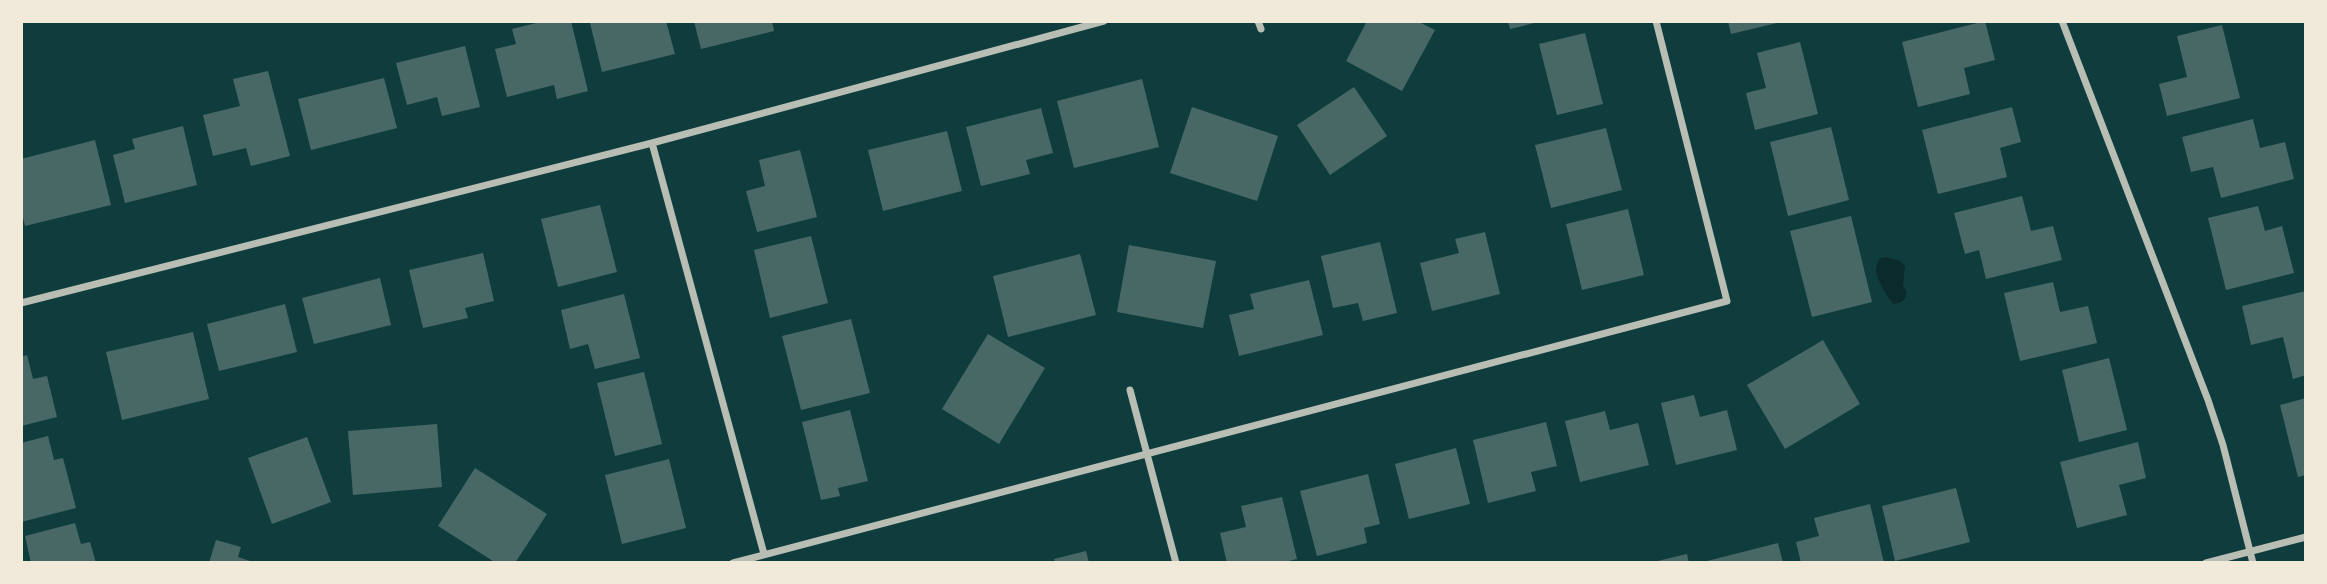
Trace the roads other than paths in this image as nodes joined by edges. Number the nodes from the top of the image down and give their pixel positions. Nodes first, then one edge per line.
1 (1104, 21) edge
2 (1656, 21) edge
3 (2062, 21) edge
4 (652, 143) junction
5 (21, 303) edge
6 (1130, 390) dead end
7 (1147, 455) junction
8 (2306, 537) edge
9 (2251, 551) junction
10 (764, 554) junction
11 (733, 563) edge
12 (1176, 563) edge
13 (2206, 563) edge
14 (2253, 563) edge

1 - 4 street
2 - 7 street
3 - 9 street
4 - 5 street
4 - 10 street
6 - 7 street
7 - 10 street
7 - 12 street
8 - 9 street
9 - 13 street
9 - 14 street
10 - 11 street

